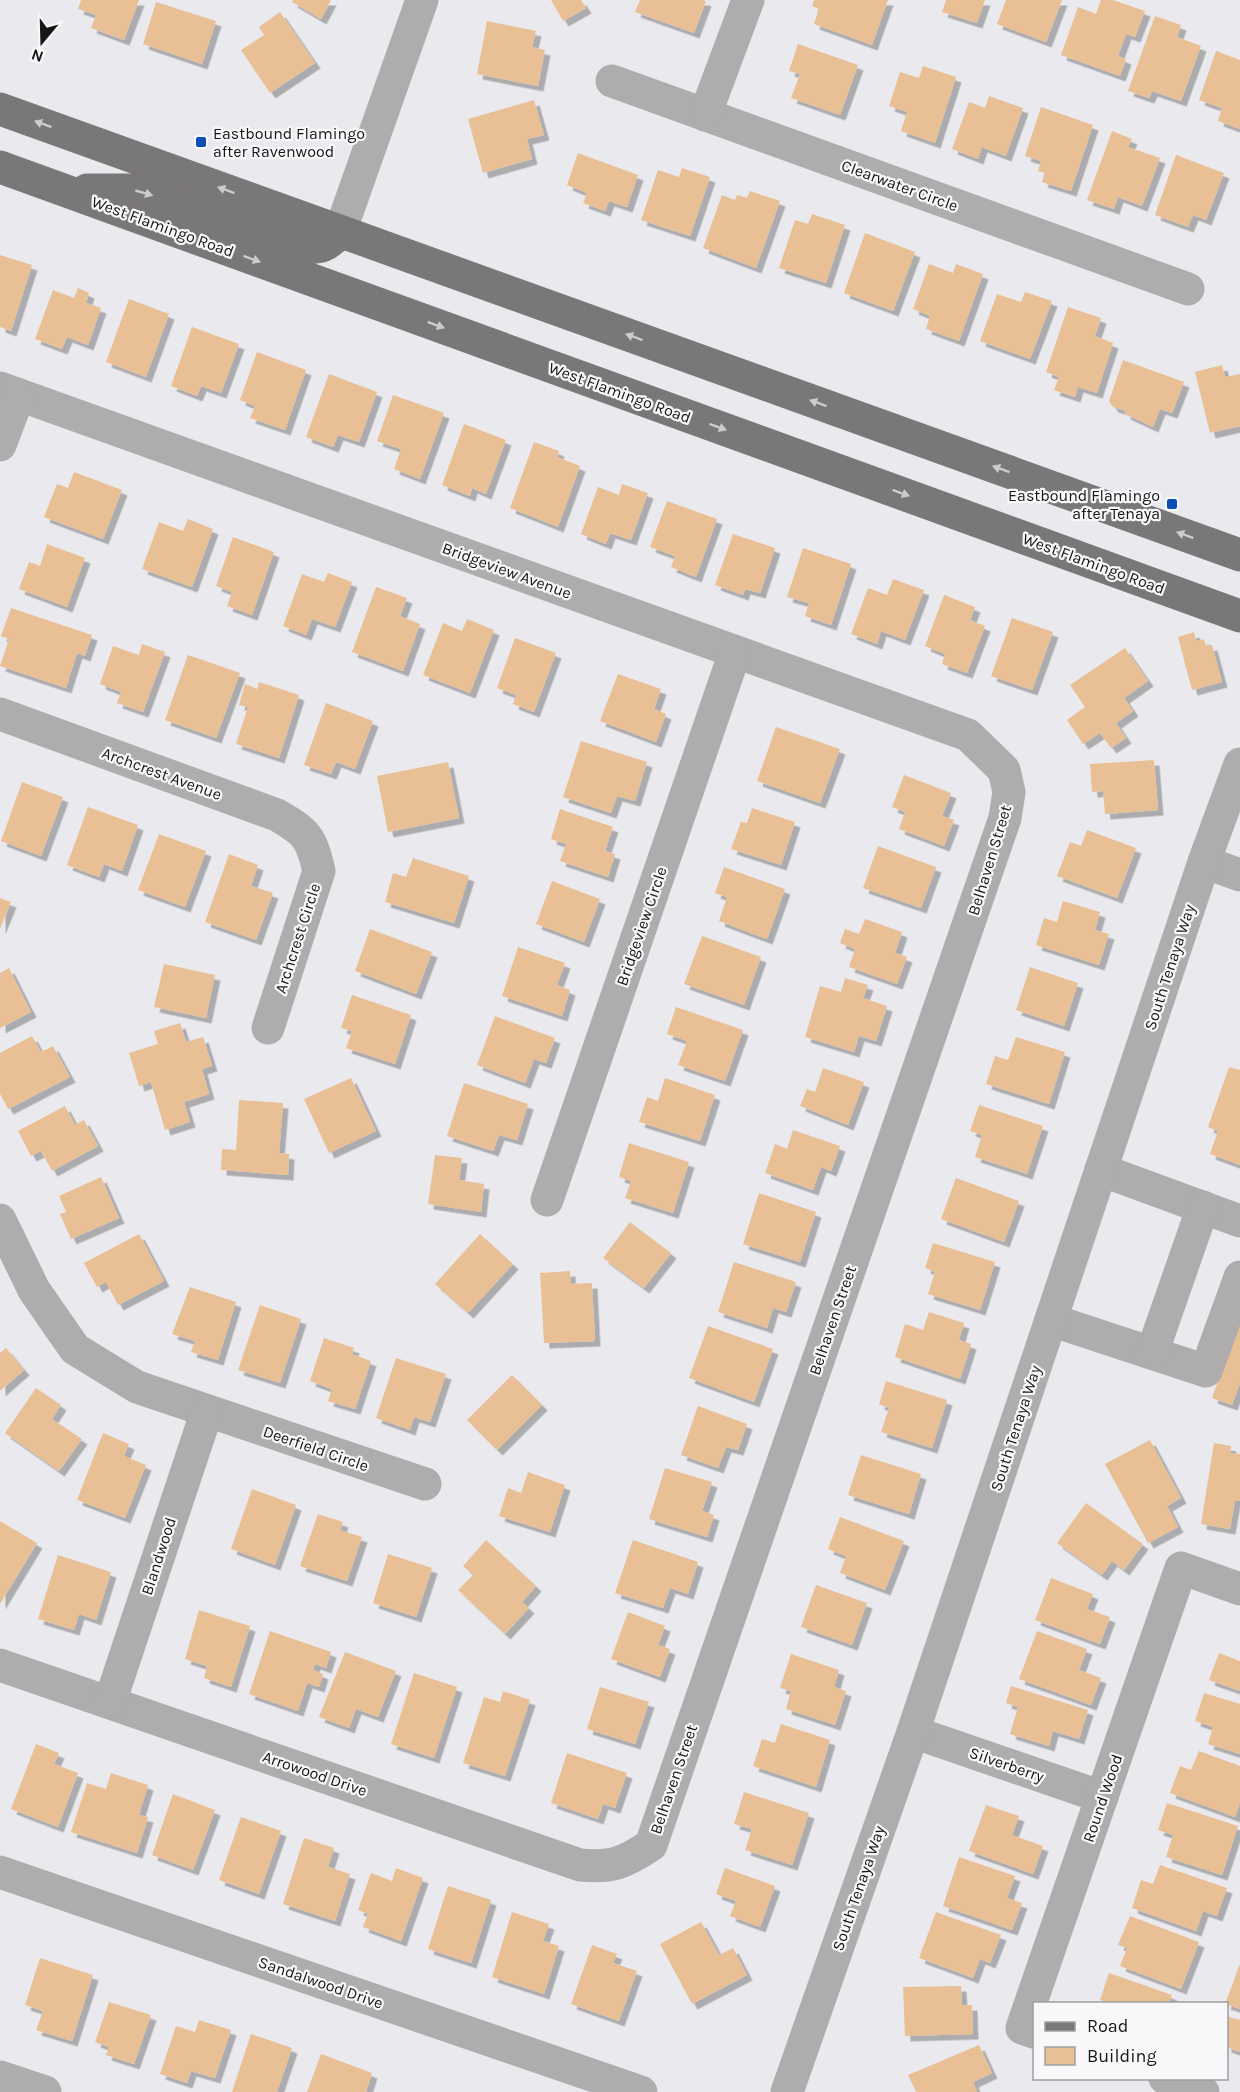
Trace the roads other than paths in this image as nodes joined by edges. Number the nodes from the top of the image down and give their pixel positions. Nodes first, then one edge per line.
1 (422, 0) edge
2 (748, 0) edge
3 (612, 81) dead end
4 (0, 108) edge
5 (705, 115) junction
6 (0, 167) edge
7 (64, 191) junction
8 (340, 232) junction
9 (1188, 289) dead end
10 (9, 391) edge
11 (0, 445) edge
12 (1240, 555) edge
13 (1240, 616) edge
14 (735, 652) junction
15 (0, 714) edge
16 (1240, 764) edge
17 (1004, 770) joint
18 (314, 847) joint
19 (1204, 861) junction
20 (1240, 875) edge
21 (268, 1028) dead end
22 (1101, 1170) junction
23 (547, 1200) dead end
24 (1203, 1207) junction
25 (0, 1220) edge
26 (1240, 1221) edge
27 (1240, 1276) edge
28 (1051, 1320) junction
29 (1152, 1353) junction
30 (207, 1411) junction
31 (425, 1484) dead end
32 (1240, 1589) edge
33 (0, 1665) edge
34 (110, 1702) junction
35 (913, 1732) junction
36 (1102, 1797) junction
37 (630, 1859) joint
38 (1, 1874) edge
39 (1037, 2002) edge
40 (1033, 2014) edge
41 (1028, 2030) edge
42 (0, 2077) edge
43 (1168, 2080) edge
44 (45, 2092) edge
45 (641, 2092) edge
46 (788, 2092) edge
47 (1203, 2092) edge

1 - 8 street
2 - 5 street
3 - 5 street, Clearwater Circle
8 -> 4 main road
5 - 9 street, Clearwater Circle
6 - 7 main road, West Flamingo Road
7 -> 8 main road
7 -> 13 main road, West Flamingo Road
12 -> 8 main road
10 - 11 street
10 - 14 street, Bridgeview Avenue
14 - 17 street, Bridgeview Avenue
14 - 23 street, Bridgeview Circle
15 - 18 street, Archcrest Avenue
16 - 19 street, South Tenaya Way
17 - 37 street, Belhaven Street
18 - 21 street, Archcrest Circle
19 - 20 street
19 - 22 street, South Tenaya Way
22 - 24 street
22 - 28 street, South Tenaya Way
24 - 26 street
24 - 29 street
25 - 30 street, Deerfield Circle
27 - 29 street
28 - 29 street
28 - 35 street, South Tenaya Way
30 - 31 street, Deerfield Circle
30 - 34 street, Blandwood
32 - 36 street, Round Wood
33 - 34 street, Arrowood Drive
34 - 37 street, Arrowood Drive
35 - 36 street, Silverberry
35 - 46 street, South Tenaya Way
36 - 39 street, Round Wood
38 - 45 street, Sandalwood Drive
40 - 41 street, Round Wood
42 - 44 street
43 - 47 street

